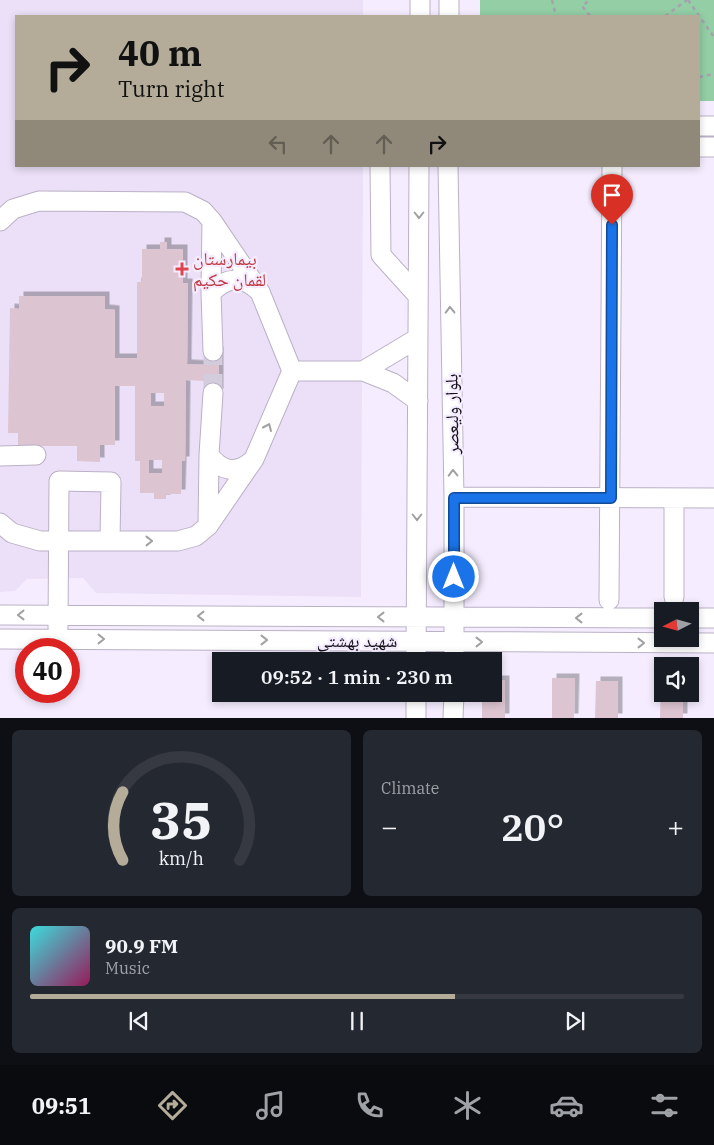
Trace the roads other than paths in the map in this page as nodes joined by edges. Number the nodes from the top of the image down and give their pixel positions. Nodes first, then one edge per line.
1 (420, 0) edge
2 (449, 0) edge
3 (420, 15) edge
4 (448, 15) edge
5 (700, 126) edge
6 (714, 126) edge
7 (700, 147) edge
8 (714, 147) edge
9 (380, 167) edge
10 (419, 167) edge
11 (448, 167) edge
12 (612, 167) edge
13 (0, 221) edge
14 (212, 221) junction
15 (260, 292) junction
16 (211, 293) junction
17 (418, 296) junction
18 (418, 338) junction
19 (214, 351) tunnel mouth
20 (292, 371) junction
21 (363, 371) junction
22 (213, 393) tunnel mouth
23 (418, 400) junction
24 (209, 455) junction
25 (0, 456) edge
26 (36, 456) dead end
27 (254, 459) junction
28 (454, 498) junction
29 (611, 498) junction
30 (674, 498) junction
31 (714, 498) edge
32 (0, 523) edge
33 (208, 526) junction
34 (58, 541) junction
35 (110, 541) junction
36 (674, 597) dead end
37 (609, 600) dead end
38 (0, 615) edge
39 (58, 615) junction
40 (416, 617) junction
41 (454, 617) junction
42 (654, 618) edge
43 (699, 618) edge
44 (714, 618) edge
45 (58, 638) edge
46 (0, 639) edge
47 (15, 639) edge
48 (80, 639) edge
49 (416, 641) junction
50 (454, 642) junction
51 (714, 643) edge
52 (416, 652) edge
53 (454, 652) edge
54 (416, 702) edge
55 (454, 702) edge
56 (416, 718) edge
57 (454, 718) edge

1 - 3 street
2 - 4 street
5 - 6 street
7 - 8 street
9 - 17 street
10 -> 17 street, بلوار ولیعصر
28 -> 11 street, بلوار ولیعصر
12 - 29 street
13 - 14 street
14 - 15 street
14 - 16 street
15 - 16 street
15 - 20 street
16 - 19 street
17 - 18 street, بلوار ولیعصر
18 - 21 street
18 - 23 street, بلوار ولیعصر
20 - 21 street
27 -> 20 street
21 - 23 street
22 - 24 street
23 -> 40 street, بلوار ولیعصر
24 - 27 street
24 - 33 street
25 - 26 street
27 - 33 street
28 - 29 street
28 - 41 street, بلوار ولیعصر
29 - 30 street
29 - 37 street
30 - 31 street
30 - 36 street
32 - 34 street
35 -> 33 street
34 - 35 street
34 - 35 street
34 - 39 street
39 -> 38 street, شهید بهشتی
40 -> 39 street, شهید بهشتی
39 - 45 street
40 - 41 street, شهید بهشتی
40 - 49 street, بلوار ولیعصر
42 -> 41 street, شهید بهشتی
41 - 50 street, بلوار ولیعصر
43 - 44 street
46 - 47 street, شهید بهشتی
48 -> 49 street, شهید بهشتی
49 - 50 street, شهید بهشتی
49 - 52 street, بلوار ولیعصر
50 -> 51 street, شهید بهشتی
50 - 53 street, بلوار ولیعصر
54 - 56 street
55 - 57 street

